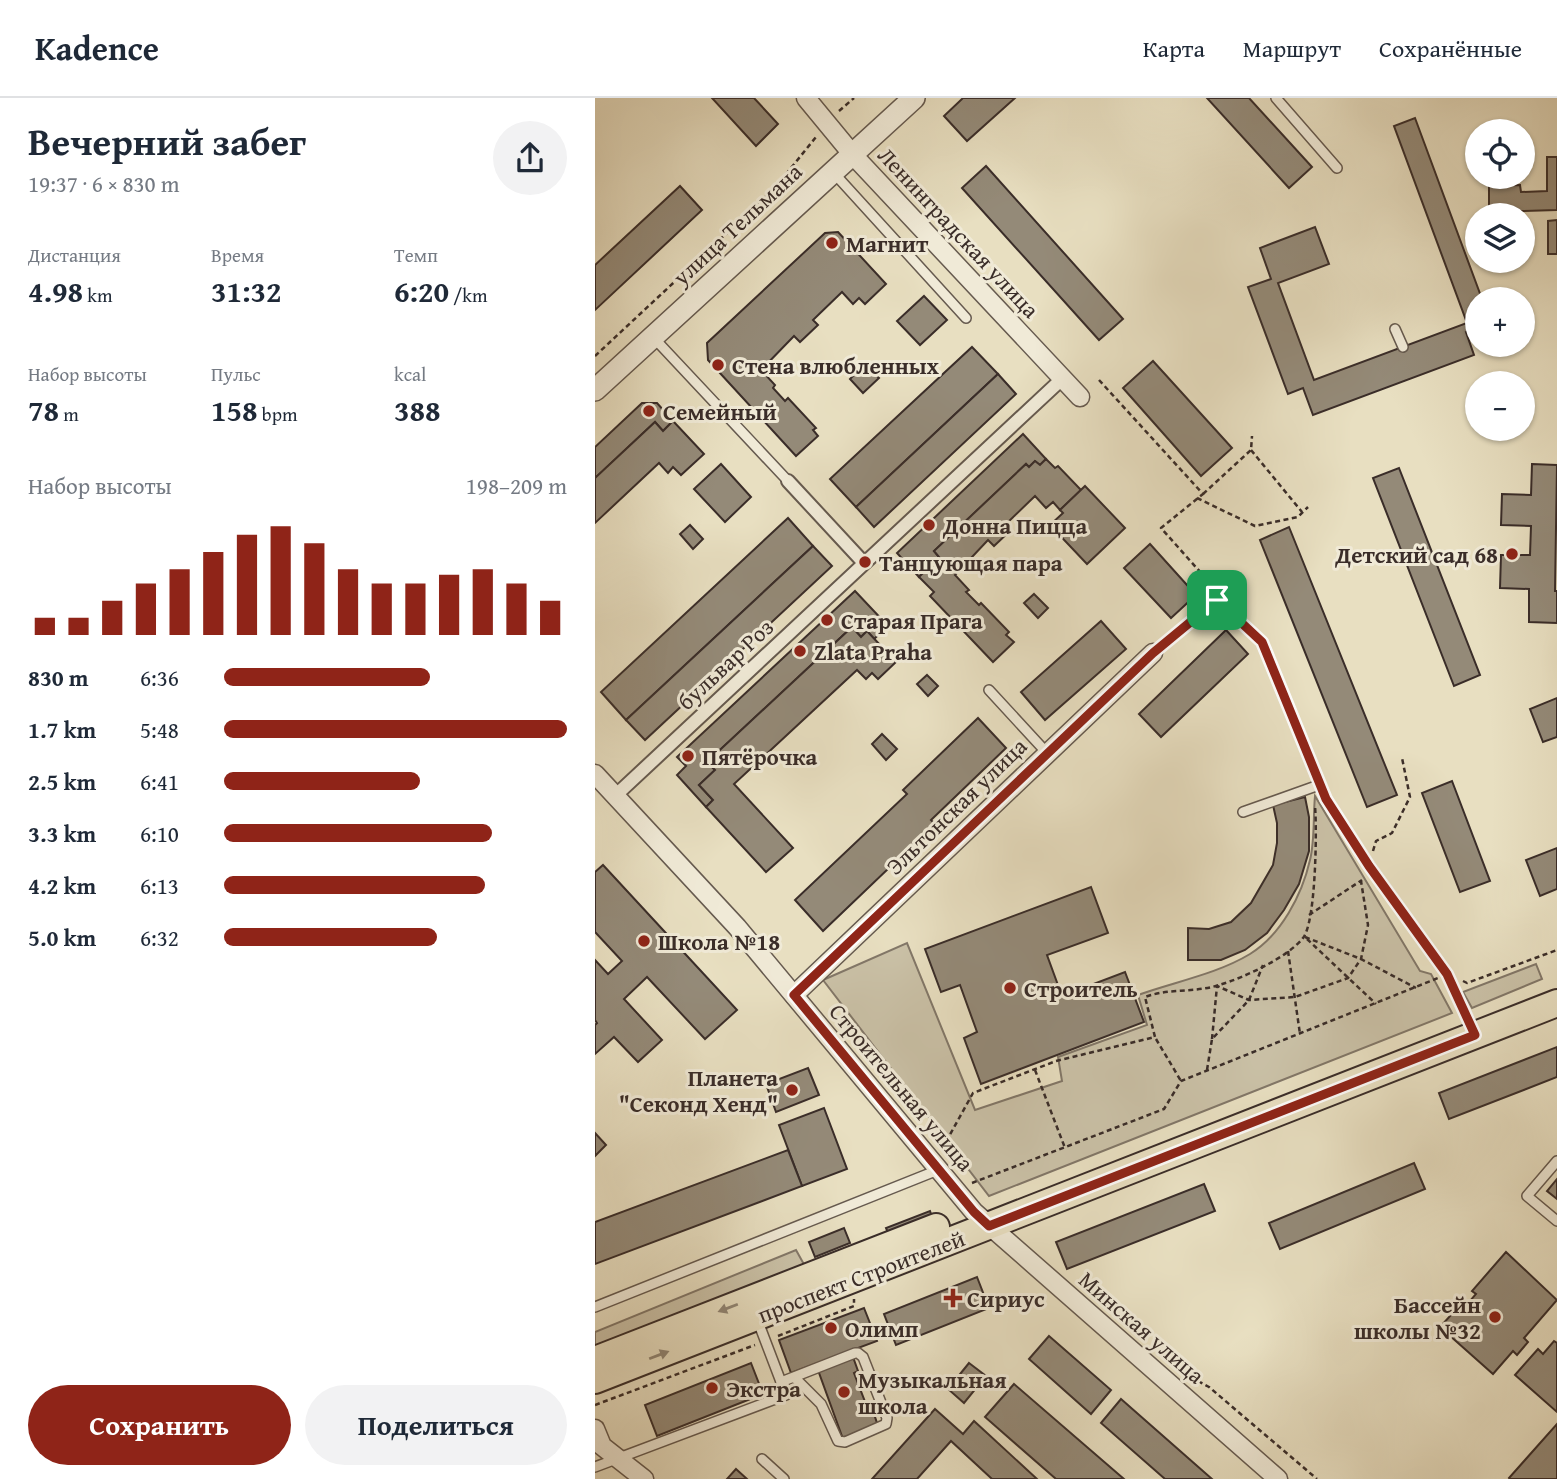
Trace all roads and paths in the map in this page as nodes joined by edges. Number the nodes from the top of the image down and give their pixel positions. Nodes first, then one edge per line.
1 (806, 98) edge
2 (854, 98) edge
3 (914, 98) edge
4 (1276, 98) edge
5 (827, 121) junction
6 (853, 155) junction
7 (1337, 169) dead end
8 (833, 172) junction
9 (966, 318) dead end
10 (1395, 329) dead end
11 (653, 337) junction
12 (1403, 347) dead end
13 (595, 356) edge
14 (1063, 378) junction
15 (1099, 380) dead end
16 (595, 390) edge
17 (1080, 397) dead end
18 (1252, 436) dead end
19 (1251, 450) junction
20 (788, 481) joint
21 (1203, 494) junction
22 (1197, 498) junction
23 (1308, 507) dead end
24 (1303, 513) junction
25 (864, 564) junction
26 (1217, 600) junction
27 (1153, 653) joint
28 (989, 690) dead end
29 (1047, 753) junction
30 (1402, 758) dead end
31 (595, 774) edge
32 (1319, 785) junction
33 (615, 796) junction
34 (1315, 796) dead end
35 (1410, 797) dead end
36 (1243, 812) dead end
37 (1361, 881) dead end
38 (1305, 937) junction
39 (1557, 950) edge
40 (1288, 951) junction
41 (1361, 959) junction
42 (1263, 965) junction
43 (1447, 974) junction
44 (1349, 978) junction
45 (1557, 984) edge
46 (1217, 986) junction
47 (1417, 988) junction
48 (794, 995) junction
49 (1295, 997) junction
50 (1249, 1000) junction
51 (1557, 1003) edge
52 (1376, 1004) junction
53 (1472, 1027) junction
54 (1300, 1034) junction
55 (1155, 1037) junction
56 (1212, 1038) junction
57 (1035, 1070) junction
58 (1207, 1071) junction
59 (1181, 1081) junction
60 (1065, 1148) junction
61 (939, 1161) junction
62 (1557, 1161) edge
63 (967, 1185) dead end
64 (981, 1219) junction
65 (1557, 1221) edge
66 (595, 1307) edge
67 (756, 1317) junction
68 (595, 1360) edge
69 (1151, 1368) junction
70 (794, 1377) junction
71 (595, 1380) edge
72 (781, 1382) junction
73 (595, 1429) edge
74 (617, 1458) junction
75 (762, 1459) dead end
76 (595, 1467) edge
77 (644, 1479) edge
78 (784, 1479) edge
79 (1278, 1479) edge
80 (1317, 1479) edge

1 - 5 street, Ленинградская улица
2 - 5 path
3 - 6 street, улица Тельмана
4 - 7 lane
5 - 6 street, Ленинградская улица
5 - 13 path
6 - 8 street, улица Тельмана
6 - 14 street, Ленинградская улица
8 - 9 lane
8 - 11 street, улица Тельмана
10 - 12 lane
11 - 16 street, улица Тельмана
11 - 20 lane
14 - 17 street, Ленинградская улица
14 - 25 street, бульвар Роз
15 - 21 path
18 - 19 path
19 - 21 path
19 - 24 path
20 - 25 street
21 - 22 path
22 - 24 path
22 - 26 path
23 - 24 path
25 - 33 street, бульвар Роз
26 - 27 lane
26 - 32 lane
27 - 29 street, Эльтонская улица
28 - 29 lane
29 - 48 street, Эльтонская улица
30 - 35 path
31 - 33 street, Строительная улица
32 - 36 lane
32 - 43 lane
33 - 48 street, Строительная улица
34 - 38 path
37 - 41 path
38 - 40 path
38 - 41 path
38 - 44 path
39 - 43 path
40 - 42 path
40 - 49 path
41 - 44 path
41 - 47 path
42 - 46 path
42 - 50 path
43 - 47 path
43 - 53 lane
44 - 49 path
44 - 52 path
45 - 53 main road, проспект Строителей
46 - 50 path
46 - 55 path
46 - 56 path
47 - 52 path
48 - 61 street, Строительная улица
49 - 50 path
49 - 54 path
50 - 56 path
51 - 53 main road, проспект Строителей
52 - 54 path
53 - 64 main road, проспект Строителей
54 - 58 path
55 - 57 path
55 - 59 path
56 - 58 path
57 - 60 path
57 - 61 path
58 - 59 path
59 - 60 path
60 - 63 path
61 - 64 street, Строительная улица
61 - 66 lane
62 - 65 lane
64 - 67 main road, проспект Строителей
64 -> 68 main road, проспект Строителей
64 - 69 street, Минская улица
71 -> 67 main road, проспект Строителей
67 - 72 lane
69 - 79 street, Минская улица
69 - 80 path
70 - 70 lane
70 - 72 lane
72 - 74 lane
73 - 74 street
74 - 76 lane
74 - 77 street
75 - 78 lane

